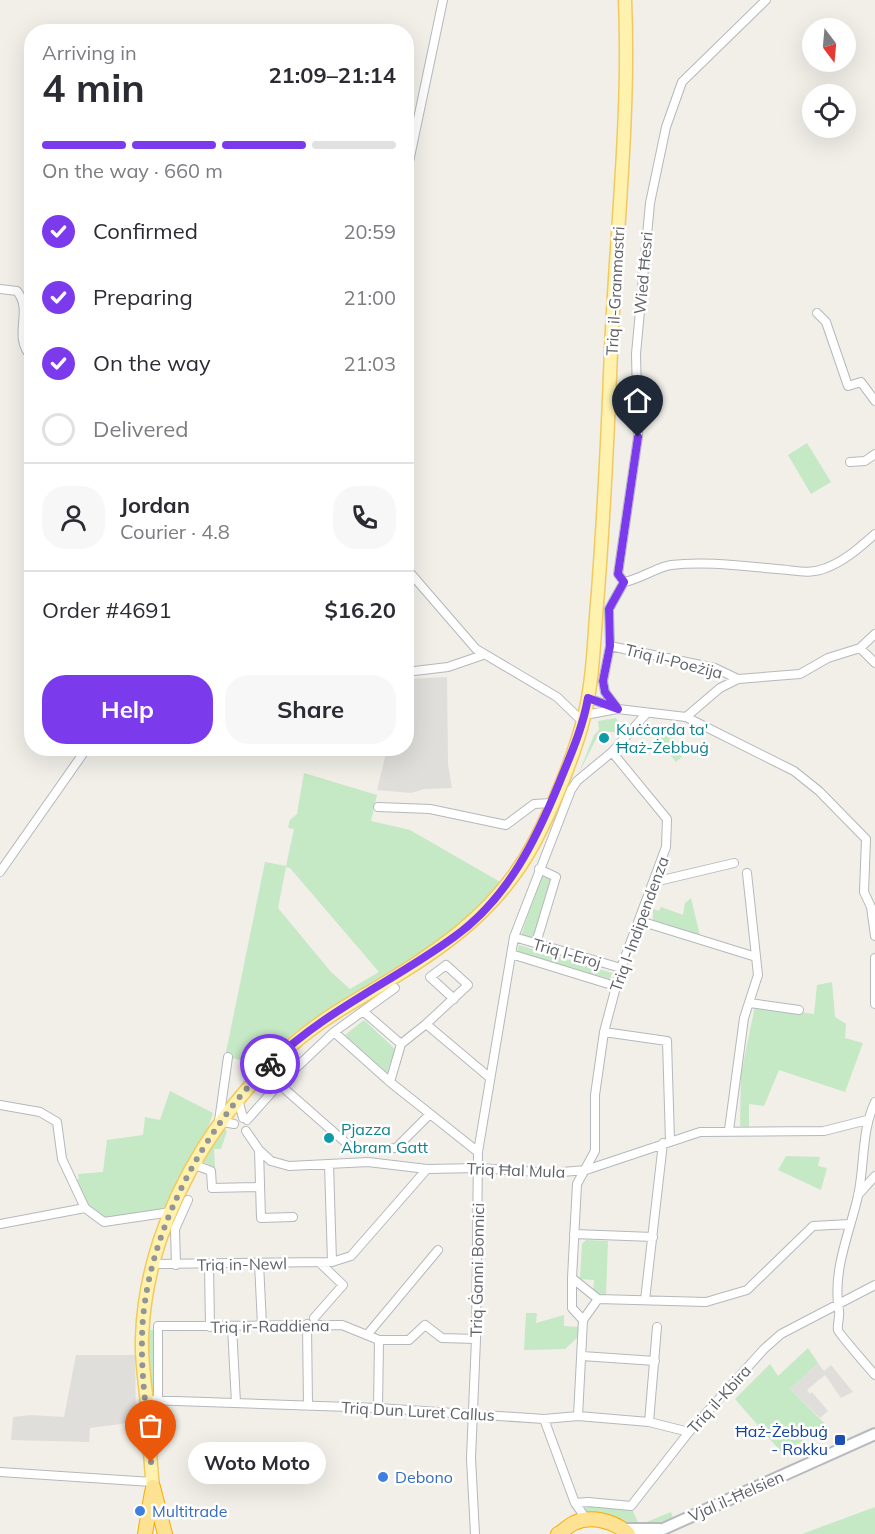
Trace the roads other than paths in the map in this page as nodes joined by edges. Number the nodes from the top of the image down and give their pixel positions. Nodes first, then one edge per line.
1 (443, 0) edge
2 (625, 0) edge
3 (766, 0) edge
4 (414, 138) edge
5 (0, 289) edge
6 (24, 308) edge
7 (24, 308) edge
8 (817, 313) dead end
9 (24, 348) edge
10 (875, 401) edge
11 (875, 454) edge
12 (850, 462) dead end
13 (875, 534) edge
14 (414, 577) edge
15 (624, 582) junction
16 (875, 634) edge
17 (610, 646) junction
18 (860, 648) junction
19 (483, 655) junction
20 (875, 663) edge
21 (414, 671) edge
22 (738, 679) junction
23 (588, 698) junction
24 (618, 709) junction
25 (646, 714) junction
26 (686, 717) junction
27 (584, 718) junction
28 (612, 752) junction
29 (81, 756) edge
30 (551, 803) junction
31 (378, 807) dead end
32 (734, 863) dead end
33 (539, 869) junction
34 (0, 872) edge
35 (747, 873) dead end
36 (654, 882) junction
37 (640, 921) junction
38 (875, 936) edge
39 (514, 937) junction
40 (536, 943) junction
41 (511, 954) junction
42 (756, 957) junction
43 (875, 958) edge
44 (621, 968) junction
45 (615, 986) junction
46 (395, 988) dead end
47 (450, 1002) junction
48 (750, 1003) junction
49 (875, 1004) edge
50 (799, 1010) dead end
51 (364, 1012) junction
52 (426, 1024) junction
53 (334, 1032) junction
54 (604, 1032) junction
55 (400, 1044) junction
56 (228, 1057) dead end
57 (489, 1077) junction
58 (390, 1082) junction
59 (279, 1084) junction
60 (237, 1098) junction
61 (875, 1102) edge
62 (0, 1105) edge
63 (430, 1114) junction
64 (245, 1119) junction
65 (867, 1120) junction
66 (219, 1121) junction
67 (234, 1124) junction
68 (729, 1130) junction
69 (246, 1131) junction
70 (666, 1142) junction
71 (259, 1150) junction
72 (478, 1152) junction
73 (329, 1164) junction
74 (195, 1166) junction
75 (480, 1168) junction
76 (427, 1169) junction
77 (586, 1170) junction
78 (875, 1176) edge
79 (260, 1187) junction
80 (858, 1195) junction
81 (188, 1200) dead end
82 (85, 1208) junction
83 (171, 1212) junction
84 (293, 1217) dead end
85 (0, 1224) edge
86 (850, 1224) junction
87 (574, 1234) junction
88 (653, 1237) junction
89 (438, 1250) dead end
90 (259, 1263) junction
91 (320, 1263) junction
92 (332, 1263) junction
93 (153, 1264) junction
94 (209, 1264) junction
95 (176, 1265) junction
96 (572, 1278) junction
97 (875, 1285) edge
98 (598, 1299) junction
99 (645, 1300) junction
100 (837, 1306) junction
101 (314, 1318) dead end
102 (583, 1320) junction
103 (306, 1324) junction
104 (262, 1325) junction
105 (210, 1327) junction
106 (232, 1327) junction
107 (657, 1327) dead end
108 (367, 1335) junction
109 (476, 1339) junction
110 (379, 1340) junction
111 (582, 1356) junction
112 (655, 1360) junction
113 (875, 1375) edge
114 (152, 1400) junction
115 (236, 1402) junction
116 (308, 1406) junction
117 (378, 1408) junction
118 (473, 1414) junction
119 (578, 1416) junction
120 (544, 1419) junction
121 (649, 1422) junction
122 (688, 1432) junction
123 (875, 1434) edge
124 (0, 1472) edge
125 (152, 1485) junction
126 (575, 1503) junction
127 (587, 1520) junction
128 (626, 1531) edge
129 (563, 1532) edge
130 (657, 1532) edge
131 (145, 1534) edge
132 (152, 1534) edge
133 (163, 1534) edge
134 (475, 1534) edge

1 - 4 street
2 - 23 main road, Triq il-Granmastri
3 - 15 street, Wied Ħesri
5 - 7 street
6 - 9 street
8 - 10 street
11 - 12 street
13 - 15 street
14 - 19 street
15 - 17 street
16 - 18 street
17 - 22 street, Triq il-Poeżija
17 - 24 street
18 - 20 street
18 - 22 street
19 - 21 street
19 - 27 street
22 - 26 street
23 - 24 street
23 - 27 main road, Triq il-Granmastri
24 - 25 street
24 - 27 street
25 - 26 street
25 - 28 street, Triq Ġanni Bonnici
26 - 38 street
27 - 30 main road, Triq il-Granmastri
28 - 33 street, Triq Ġanni Bonnici
28 - 36 street, Triq l-Indipendenza
29 - 34 street
30 - 31 street
30 - 60 main road, Triq il-Granmastri
32 - 36 street
33 - 39 street, Triq Ġanni Bonnici
33 - 40 street
35 - 42 street
36 - 37 street, Triq l-Indipendenza
37 - 42 street
37 - 44 street, Triq l-Indipendenza
39 - 40 street, Triq l-Eroj
39 - 41 street, Triq Ġanni Bonnici
40 - 44 street, Triq l-Eroj
41 - 45 street, Triq l-Eroj
41 - 57 street, Triq Ġanni Bonnici
42 - 48 street
43 - 49 street
44 - 45 street, Triq l-Indipendenza
45 - 54 street, Triq l-Indipendenza
46 - 51 street
47 - 47 street
47 - 52 street
48 - 50 street
48 - 68 street
51 - 53 street
51 - 55 street
52 - 55 street
52 - 57 street
53 - 58 street
53 - 59 street
54 - 70 street
54 - 77 street, Triq l-Indipendenza
55 - 58 street
56 - 66 street
57 - 72 street, Triq Ġanni Bonnici
58 - 63 street
59 - 63 street
59 - 64 street
60 - 64 street
60 - 66 main road, Triq il-Granmastri
61 - 65 street
62 - 82 street
63 - 72 street
64 - 67 street
64 - 69 street
65 - 68 street, Triq Ħal Mula
65 - 80 street
66 - 67 street
66 - 74 main road, Triq il-Granmastri
67 - 69 street
68 - 70 street, Triq Ħal Mula
69 - 71 street, Triq Ħal Mula
70 - 77 street, Triq Ħal Mula
70 - 88 street
71 - 73 street, Triq Ħal Mula
71 - 79 street
72 - 75 street, Triq Ġanni Bonnici
73 - 76 street, Triq Ħal Mula
73 - 92 street
74 - 79 street
74 - 83 main road, Triq il-Granmastri
75 - 76 street, Triq Ħal Mula
75 - 77 street, Triq Ħal Mula
75 - 109 street, Triq Ġanni Bonnici
76 - 92 street
77 - 87 street, Triq l-Indipendenza
78 - 80 street
79 - 84 street
80 - 86 street
81 - 95 street
82 - 83 street
82 - 85 street
83 - 93 main road, Triq il-Granmastri
86 - 99 street
86 - 100 street
87 - 88 street
87 - 96 street, Triq l-Indipendenza
88 - 99 street
89 - 108 street
90 - 91 street, Triq in-Newl
90 - 94 street, Triq in-Newl
90 - 104 street
91 - 92 street, Triq in-Newl
91 - 101 street
93 - 95 street, Triq in-Newl
93 - 114 main road, Triq il-Granmastri
94 - 95 street, Triq in-Newl
94 - 105 street
96 - 98 street
96 - 102 street, Triq l-Indipendenza
97 - 100 street, Triq il-Kbira
98 - 99 street
98 - 102 street
100 - 113 street
100 - 122 street, Triq il-Kbira
102 - 111 street
103 - 104 street, Triq ir-Raddiena
103 - 108 street, Triq ir-Raddiena
103 - 116 street
104 - 106 street, Triq ir-Raddiena
105 - 106 street, Triq ir-Raddiena
105 - 114 street, Triq ir-Raddiena
106 - 115 street
107 - 112 street
108 - 110 street, Triq ir-Raddiena
109 - 110 street, Triq ir-Raddiena
109 - 118 street, Triq Ġanni Bonnici
110 - 117 street
111 - 112 street
111 - 119 street
112 - 121 street
114 - 115 street, Triq Dun Luret Callus
114 - 125 main road, Triq il-Granmastri
115 - 116 street, Triq Dun Luret Callus
116 - 117 street, Triq Dun Luret Callus
117 - 118 street, Triq Dun Luret Callus
118 - 120 street, Triq Dun Luret Callus
118 - 134 street, Triq Ġanni Bonnici
119 - 120 street, Triq Dun Luret Callus
119 - 121 street, Triq Dun Luret Callus
120 - 126 street
121 - 122 street, Triq Dun Luret Callus
122 - 126 street, Triq il-Kbira
123 - 130 street, Vjal il-Ħelsien
124 - 125 street
125 - 131 highway
125 - 132 highway
125 - 133 highway
126 - 127 street
126 - 129 street
127 - 128 highway
127 - 129 highway
128 - 130 street, Vjal il-Ħelsien

